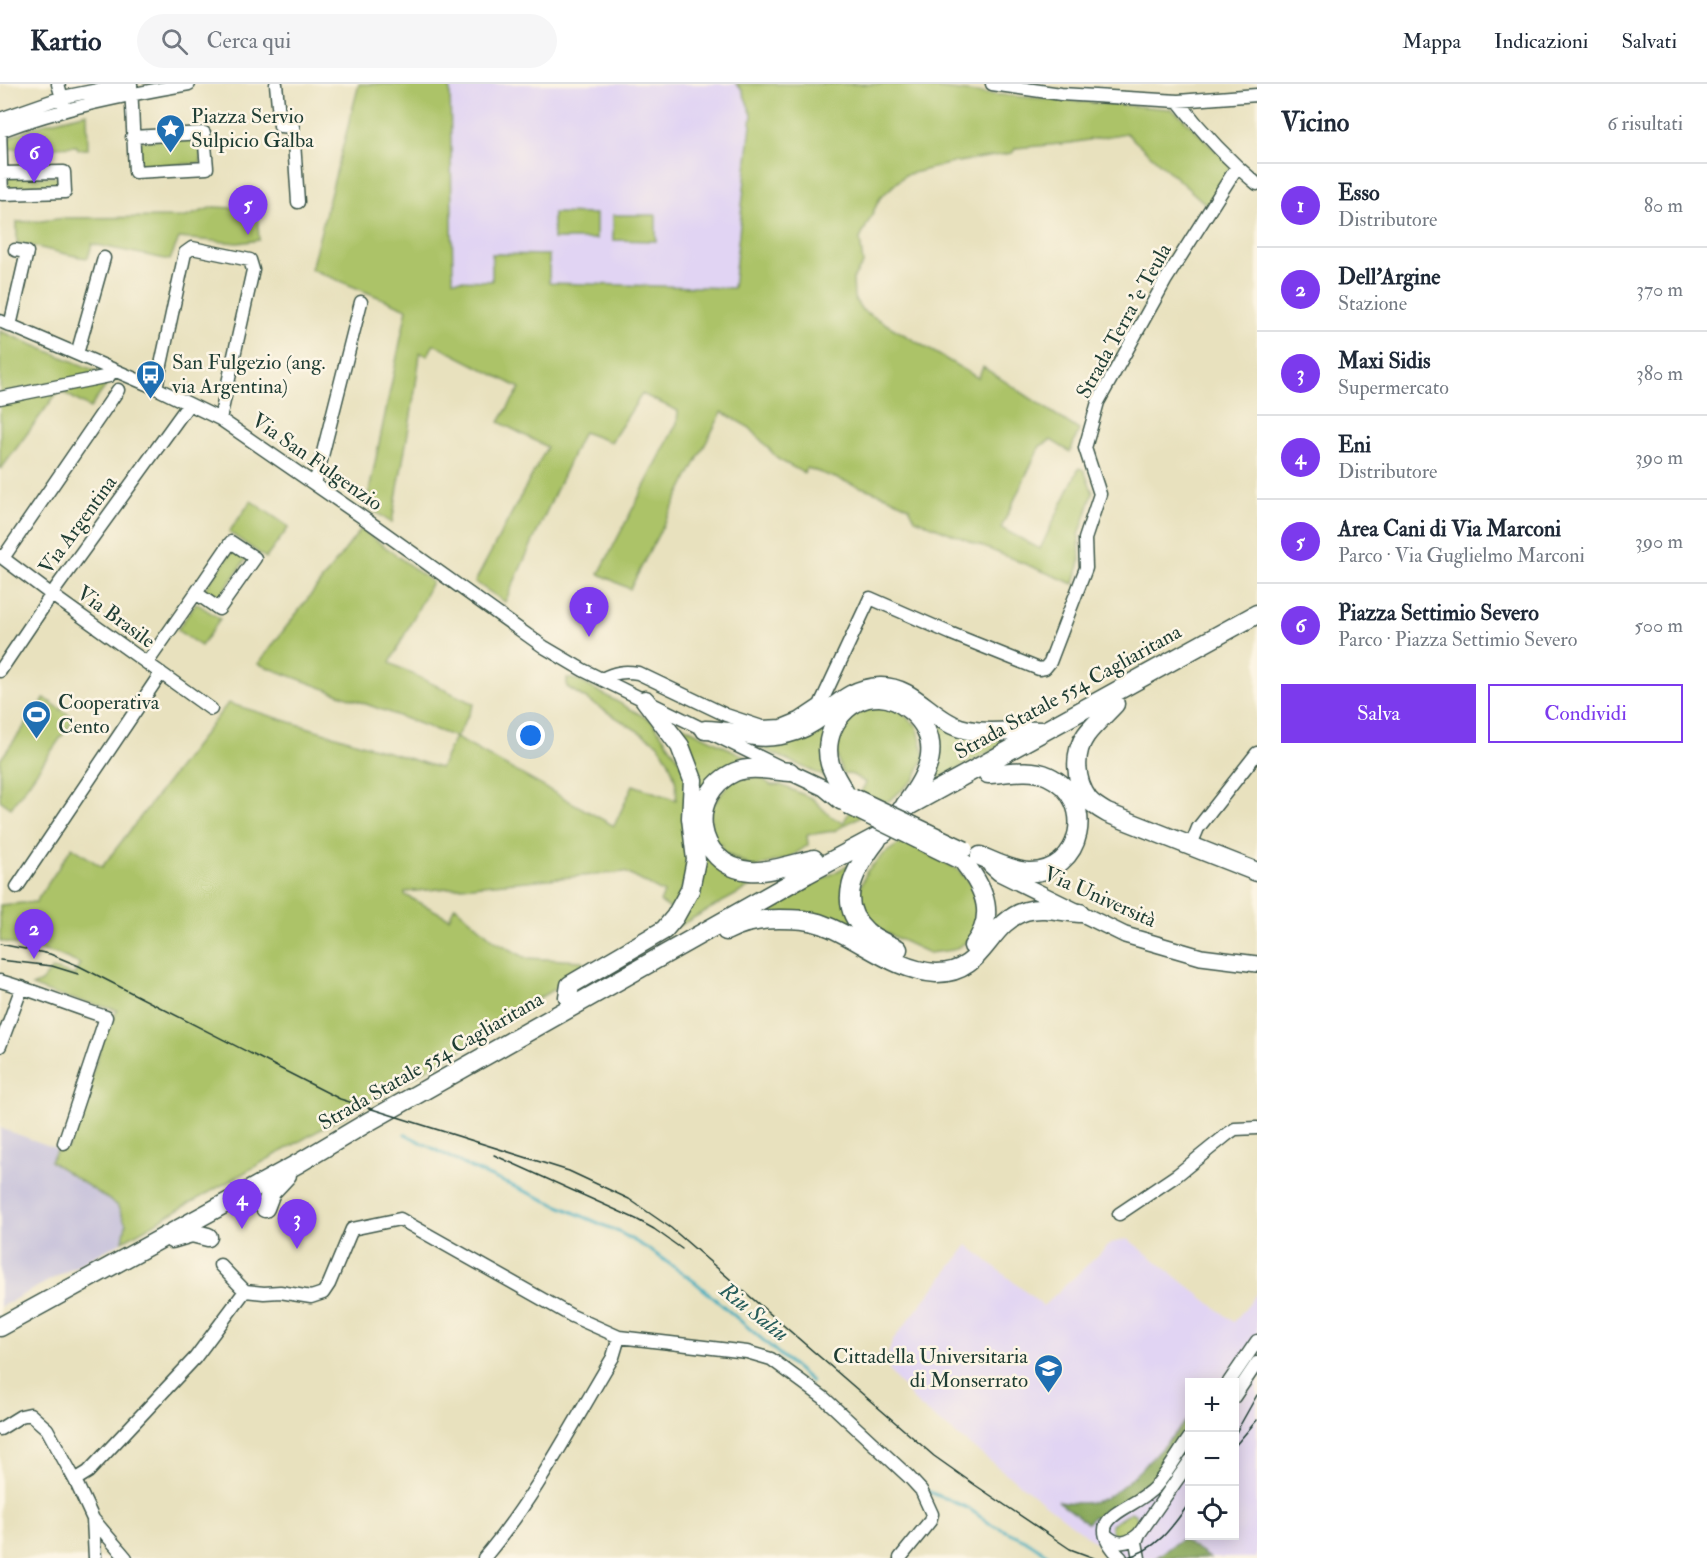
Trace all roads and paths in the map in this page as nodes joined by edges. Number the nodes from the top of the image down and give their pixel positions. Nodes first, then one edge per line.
1 (58, 84) edge
2 (189, 84) edge
3 (276, 84) edge
4 (992, 84) edge
5 (130, 87) edge
6 (1257, 95) edge
7 (1178, 101) junction
8 (64, 103) junction
9 (0, 119) edge
10 (0, 130) edge
11 (132, 137) junction
12 (1237, 167) junction
13 (1, 173) edge
14 (1257, 184) edge
15 (298, 202) dead end
16 (15, 249) dead end
17 (104, 258) dead end
18 (362, 302) dead end
19 (5, 324) edge
20 (77, 354) junction
21 (113, 370) junction
22 (156, 388) junction
23 (118, 390) dead end
24 (0, 398) edge
25 (189, 404) junction
26 (220, 419) junction
27 (315, 484) junction
28 (2, 557) edge
29 (196, 593) junction
30 (52, 595) junction
31 (1257, 614) edge
32 (1257, 627) edge
33 (147, 663) junction
34 (0, 671) edge
35 (161, 673) junction
36 (590, 673) joint
37 (605, 681) junction
38 (645, 700) junction
39 (1115, 704) junction
40 (211, 709) dead end
41 (705, 730) junction
42 (1042, 731) junction
43 (1257, 753) edge
44 (790, 771) junction
45 (988, 774) junction
46 (847, 798) junction
47 (906, 811) junction
48 (878, 832) junction
49 (1191, 845) junction
50 (967, 858) junction
51 (814, 860) junction
52 (1257, 872) edge
53 (17, 887) dead end
54 (1080, 913) junction
55 (702, 934) junction
56 (1254, 965) edge
57 (0, 981) edge
58 (22, 987) junction
59 (568, 997) junction
60 (0, 1046) edge
61 (388, 1104) junction
62 (363, 1118) junction
63 (1257, 1128) edge
64 (64, 1143) dead end
65 (298, 1163) junction
66 (265, 1208) dead end
67 (1119, 1214) dead end
68 (208, 1238) dead end
69 (153, 1243) junction
70 (220, 1265) dead end
71 (245, 1291) junction
72 (0, 1315) edge
73 (0, 1328) edge
74 (619, 1337) junction
75 (1257, 1341) edge
76 (1257, 1363) edge
77 (1232, 1378) edge
78 (1239, 1390) edge
79 (0, 1430) edge
80 (1185, 1444) edge
81 (1185, 1468) edge
82 (75, 1480) junction
83 (93, 1519) junction
84 (1105, 1534) junction
85 (1139, 1534) junction
86 (95, 1558) edge
87 (126, 1558) edge
88 (484, 1558) edge
89 (900, 1558) edge
90 (1121, 1558) edge
91 (1139, 1558) edge

1 - 8 street
2 - 5 street
3 - 15 street
4 - 7 street
5 - 8 street
5 - 11 street
6 - 7 street
7 - 12 street
8 - 9 street
8 - 10 street
10 - 13 street
11 - 11 street
12 - 14 street
12 - 37 street, Strada Terra 'e Teula
13 - 13 street
16 - 19 street
17 - 20 street
18 - 27 street
19 - 20 street, Via San Fulgenzio
20 - 21 street, Via San Fulgenzio
21 - 22 street, Via San Fulgenzio
21 - 24 street
22 - 25 street, Via San Fulgenzio
22 - 26 street
23 - 28 street
25 - 26 street, Via San Fulgenzio
25 - 30 street, Via Argentina
26 - 27 street, Via San Fulgenzio
27 - 36 street, Via San Fulgenzio
28 - 30 street, Via Brasile
29 - 29 street
29 - 33 street
30 - 33 street, Via Brasile
30 - 34 street, Via Argentina
31 - 42 highway, Strada Statale 554 Cagliaritana
32 - 39 highway, Strada Statale 554 Cagliaritana
33 - 35 street, Via Brasile
35 - 40 street, Via Brasile
35 - 53 street
36 - 37 street, Via Università
37 - 38 street, Via Università
38 - 41 street, Via Università
38 - 59 highway
39 - 45 highway, Strada Statale 554 Cagliaritana
39 - 49 highway
41 - 42 highway
41 - 44 street, Via Università
42 - 47 highway, Strada Statale 554 Cagliaritana
43 - 49 street
44 - 46 main road, Via Università
44 - 51 highway
45 - 47 highway, Strada Statale 554 Cagliaritana
45 - 50 highway
46 - 47 highway
46 - 50 main road, Via Università, bridge
48 - 50 highway
48 - 51 highway, Strada Statale 554 Cagliaritana
48 - 55 highway, Strada Statale 554 Cagliaritana
49 - 52 highway
50 - 54 main road, Via Università
51 - 59 highway, Strada Statale 554 Cagliaritana
54 - 55 highway
54 - 56 main road, Via Università
55 - 61 highway, Strada Statale 554 Cagliaritana
57 - 58 street
58 - 60 street
58 - 64 street
59 - 61 highway, Strada Statale 554 Cagliaritana
61 - 62 highway, Strada Statale 554 Cagliaritana
62 - 65 highway, Strada Statale 554 Cagliaritana
62 - 72 highway, Strada Statale 554 Cagliaritana
63 - 67 street
65 - 66 highway
65 - 69 highway, Strada Statale 554 Cagliaritana
68 - 69 highway
69 - 73 highway, Strada Statale 554 Cagliaritana
70 - 71 street
71 - 74 street
71 - 82 street
74 - 88 street
74 - 89 street
75 - 77 street
76 - 78 street
79 - 82 street
80 - 84 street
81 - 85 street
82 - 83 street
83 - 86 street
83 - 87 street
84 - 85 street
84 - 90 street
85 - 91 street

